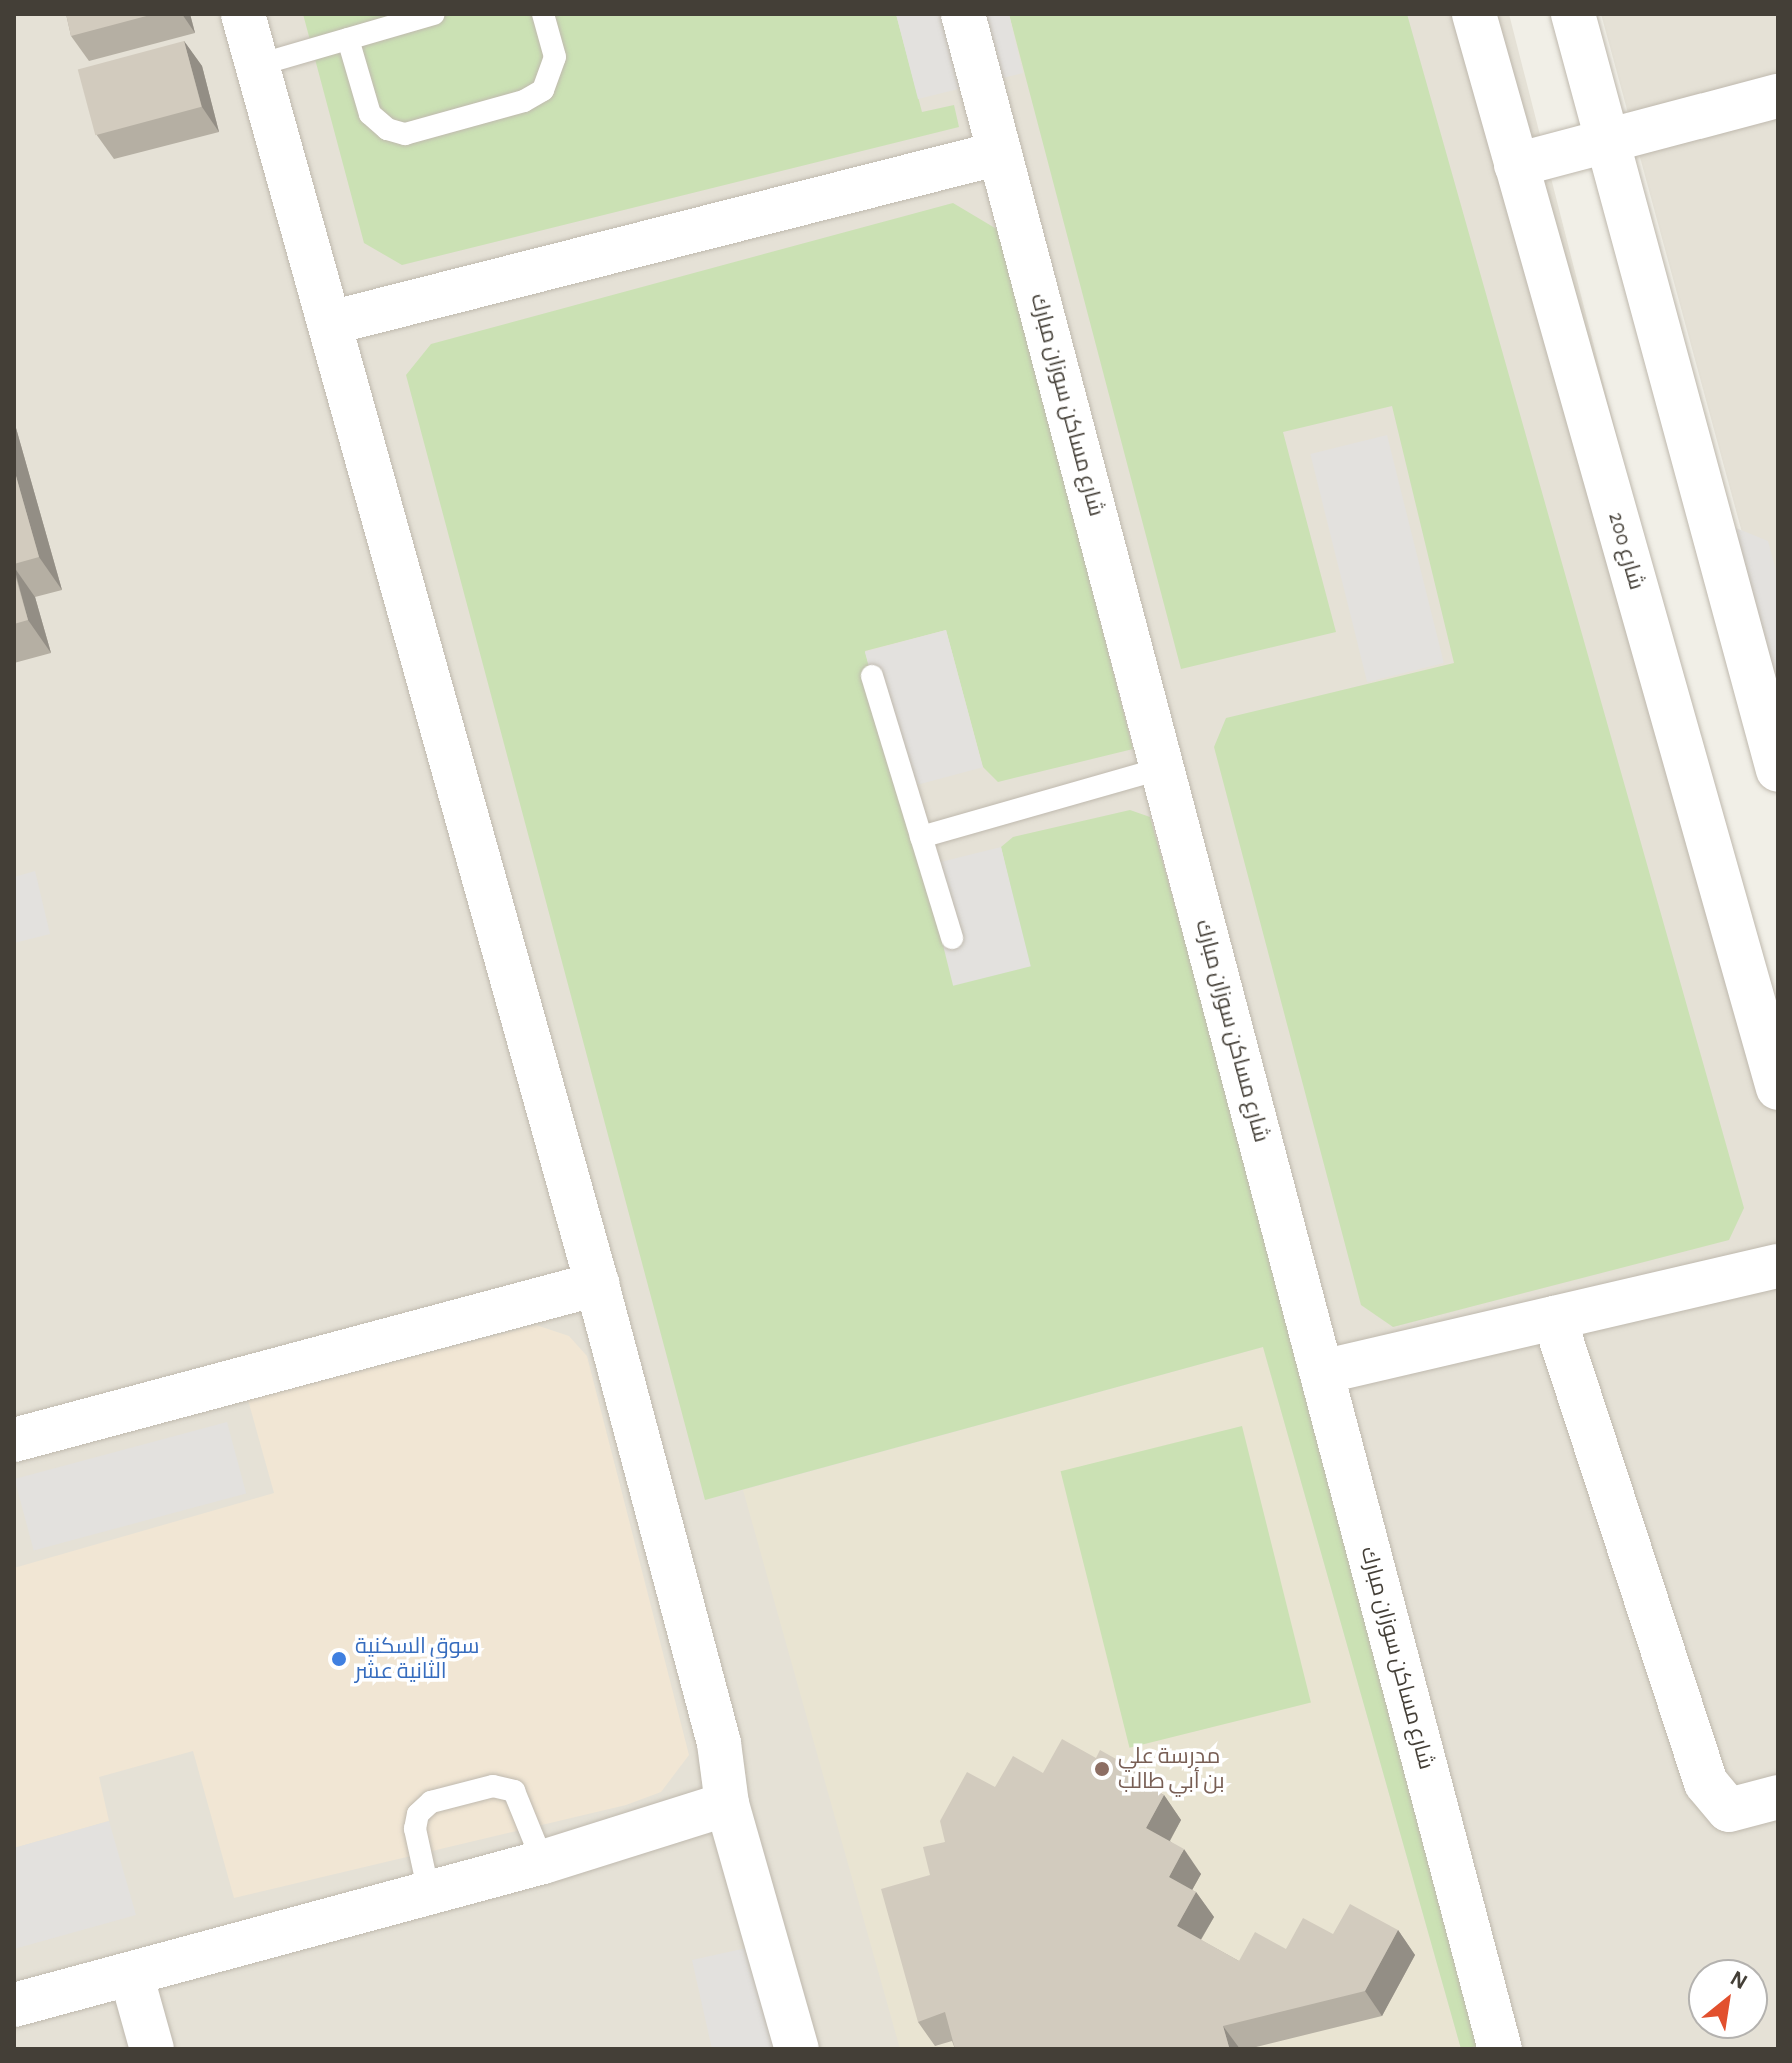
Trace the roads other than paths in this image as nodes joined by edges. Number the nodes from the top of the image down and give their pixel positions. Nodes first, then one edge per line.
1 (243, 14) edge
2 (434, 14) edge
3 (543, 14) edge
4 (963, 14) edge
5 (1474, 14) edge
6 (1573, 14) edge
7 (348, 39) junction
8 (258, 65) junction
9 (1778, 96) edge
10 (1607, 141) junction
11 (1000, 153) junction
12 (1516, 165) junction
13 (330, 323) junction
14 (872, 676) dead end
15 (1163, 768) junction
16 (1778, 770) edge
17 (921, 837) junction
18 (952, 938) dead end
19 (1778, 1088) edge
20 (1778, 1266) edge
21 (597, 1284) junction
22 (1554, 1318) junction
23 (1322, 1372) junction
24 (14, 1440) edge
25 (1778, 1797) edge
26 (727, 1804) junction
27 (543, 1862) junction
28 (429, 1893) junction
29 (131, 1974) junction
30 (14, 2005) edge
31 (152, 2049) edge
32 (797, 2049) edge
33 (1500, 2049) edge

1 - 8 street
2 - 7 lane
3 - 7 lane
4 - 11 street, شارع مساكن سوزان مبارك
5 - 12 street, شارع 200
6 - 10 street
7 - 8 lane
8 - 13 street
9 - 10 street
10 - 12 street
10 - 16 street
11 - 13 street
11 - 15 street, شارع مساكن سوزان مبارك
12 - 19 street, شارع 200
13 - 21 street
14 - 17 lane
15 - 17 lane
15 - 23 street, شارع مساكن سوزان مبارك
17 - 18 lane
20 - 22 street
21 - 24 street
21 - 26 street
22 - 23 street
22 - 25 street
23 - 33 street, شارع مساكن سوزان مبارك
26 - 27 street
26 - 32 street
27 - 28 street
27 - 28 lane
28 - 29 street
29 - 30 street
29 - 31 street

